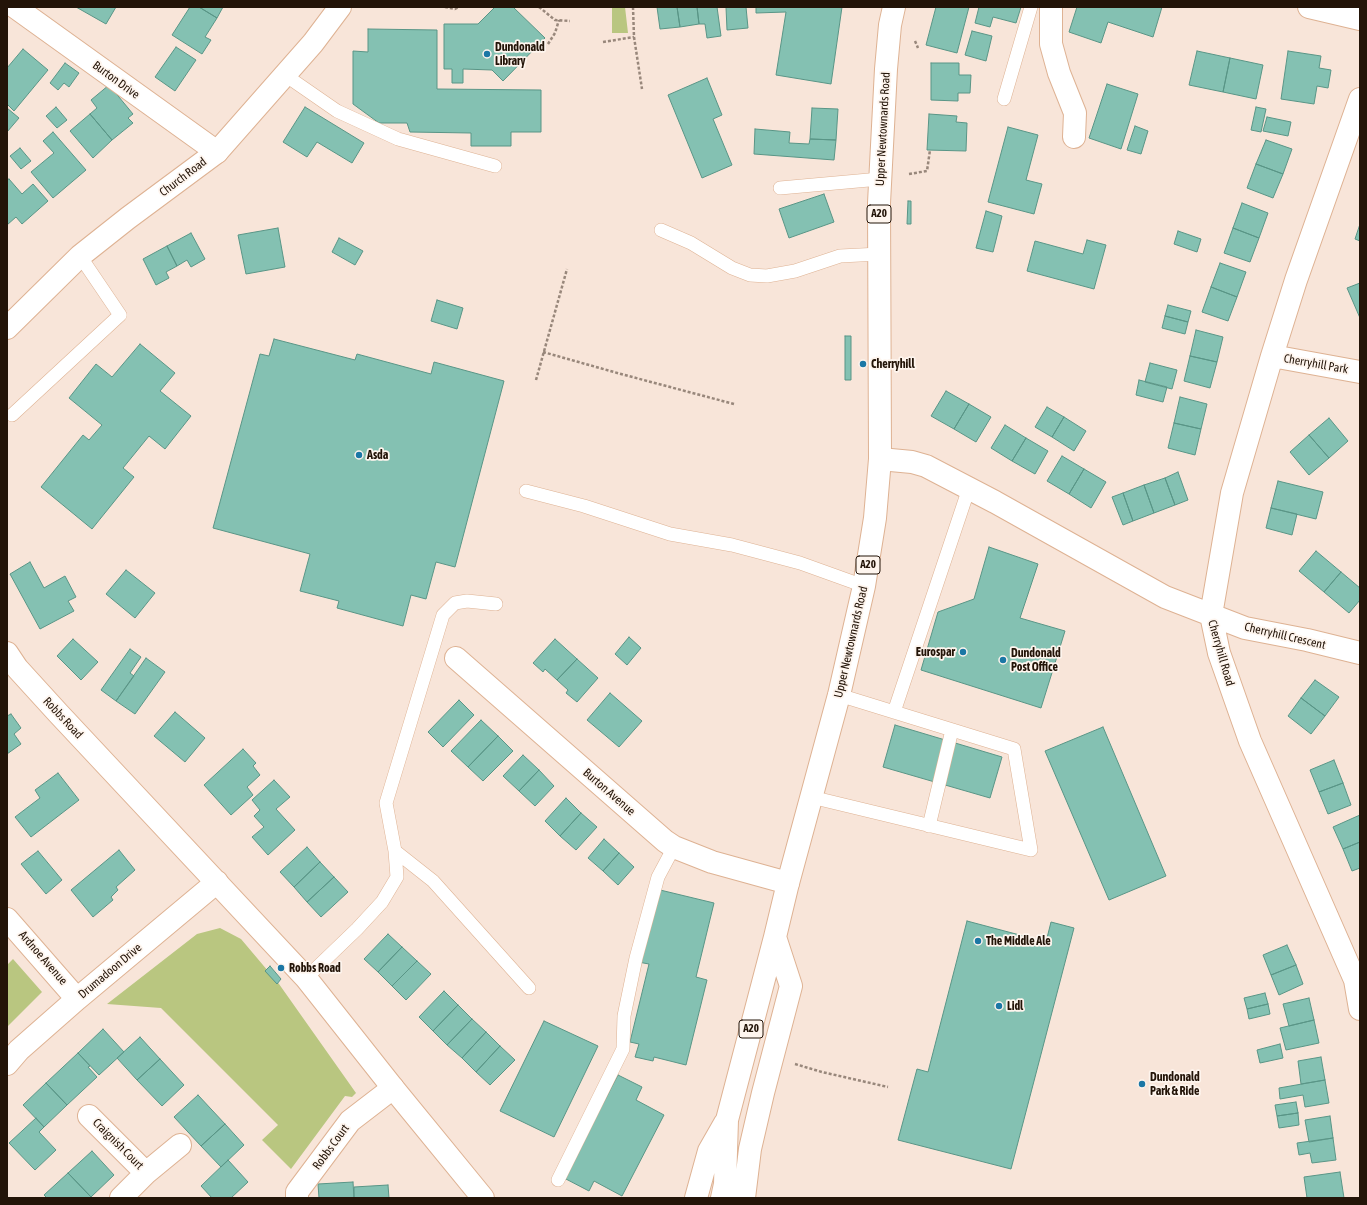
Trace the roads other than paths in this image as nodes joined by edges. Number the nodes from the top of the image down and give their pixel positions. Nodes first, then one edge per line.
1 (15, 7) edge
2 (340, 7) edge
3 (894, 7) edge
4 (1031, 7) edge
5 (1051, 7) edge
6 (1309, 7) edge
7 (1360, 19) edge
8 (285, 75) junction
9 (1004, 99) dead end
10 (1360, 99) edge
11 (1074, 137) dead end
12 (217, 152) junction
13 (495, 166) dead end
14 (880, 179) junction
15 (780, 188) dead end
16 (661, 230) dead end
17 (880, 254) junction
18 (80, 256) junction
19 (7, 328) edge
20 (1272, 356) junction
21 (1360, 372) edge
22 (12, 415) dead end
23 (880, 459) junction
24 (969, 488) junction
25 (526, 491) dead end
26 (864, 586) junction
27 (496, 604) dead end
28 (1211, 615) junction
29 (1360, 653) edge
30 (456, 658) dead end
31 (10, 665) edge
32 (839, 695) junction
33 (894, 712) junction
34 (952, 730) junction
35 (811, 797) junction
36 (929, 826) junction
37 (674, 847) junction
38 (395, 851) junction
39 (216, 882) junction
40 (788, 883) junction
41 (7, 919) edge
42 (775, 937) junction
43 (306, 978) junction
44 (529, 988) dead end
45 (77, 998) junction
46 (1360, 1009) edge
47 (7, 1064) edge
48 (393, 1088) junction
49 (89, 1116) dead end
50 (727, 1120) junction
51 (180, 1145) dead end
52 (146, 1173) junction
53 (558, 1180) dead end
54 (121, 1198) edge
55 (297, 1198) edge
56 (483, 1198) edge
57 (696, 1198) edge
58 (722, 1198) edge
59 (744, 1198) edge

1 - 12 main road, Burton Drive
2 - 8 main road, Church Road
3 - 14 main road, Upper Newtownards Road / A20
4 - 9 lane
5 - 11 main road
6 - 7 main road
8 - 12 main road, Church Road
8 - 13 lane
10 - 20 main road
12 - 18 main road, Church Road
14 - 15 lane
14 - 17 main road, Upper Newtownards Road / A20
16 - 17 lane
17 - 23 main road, Upper Newtownards Road / A20
18 - 19 main road, Church Road
18 - 22 lane
20 - 21 main road, Cherryhill Park
20 - 28 main road
23 - 24 main road, Cherryhill Road
23 - 26 main road, Upper Newtownards Road / A20
24 - 28 main road, Cherryhill Road
24 - 33 lane
25 - 26 lane
26 - 32 main road, Upper Newtownards Road / A20
27 - 38 lane
28 - 29 main road, Cherryhill Crescent
28 - 46 main road, Cherryhill Road
30 - 37 main road, Burton Avenue
31 - 39 main road, Robbs Road
32 - 33 lane
32 - 35 main road, Upper Newtownards Road / A20
33 - 34 lane
34 - 36 lane
34 - 36 lane
35 - 36 lane
35 - 40 main road, Upper Newtownards Road / A20
37 - 40 main road, Burton Avenue
37 - 53 lane
38 - 43 lane
38 - 44 lane
39 - 43 main road, Robbs Road
39 - 45 main road, Drumadoon Drive
40 - 42 main road, Upper Newtownards Road / A20
41 - 45 main road, Ardnoe Avenue
42 - 50 main road, Upper Newtownards Road / A20
42 - 59 main road
43 - 48 main road, Robbs Road
45 - 47 main road, Drumadoon Drive
48 - 55 main road, Robbs Court
48 - 56 main road, Robbs Road
49 - 52 main road, Craignish Court
50 - 57 main road, Upper Newtownards Road / A20
50 - 58 main road, Upper Newtownards Road / A20
51 - 52 main road, Craignish Court
52 - 54 main road, Craignish Court

